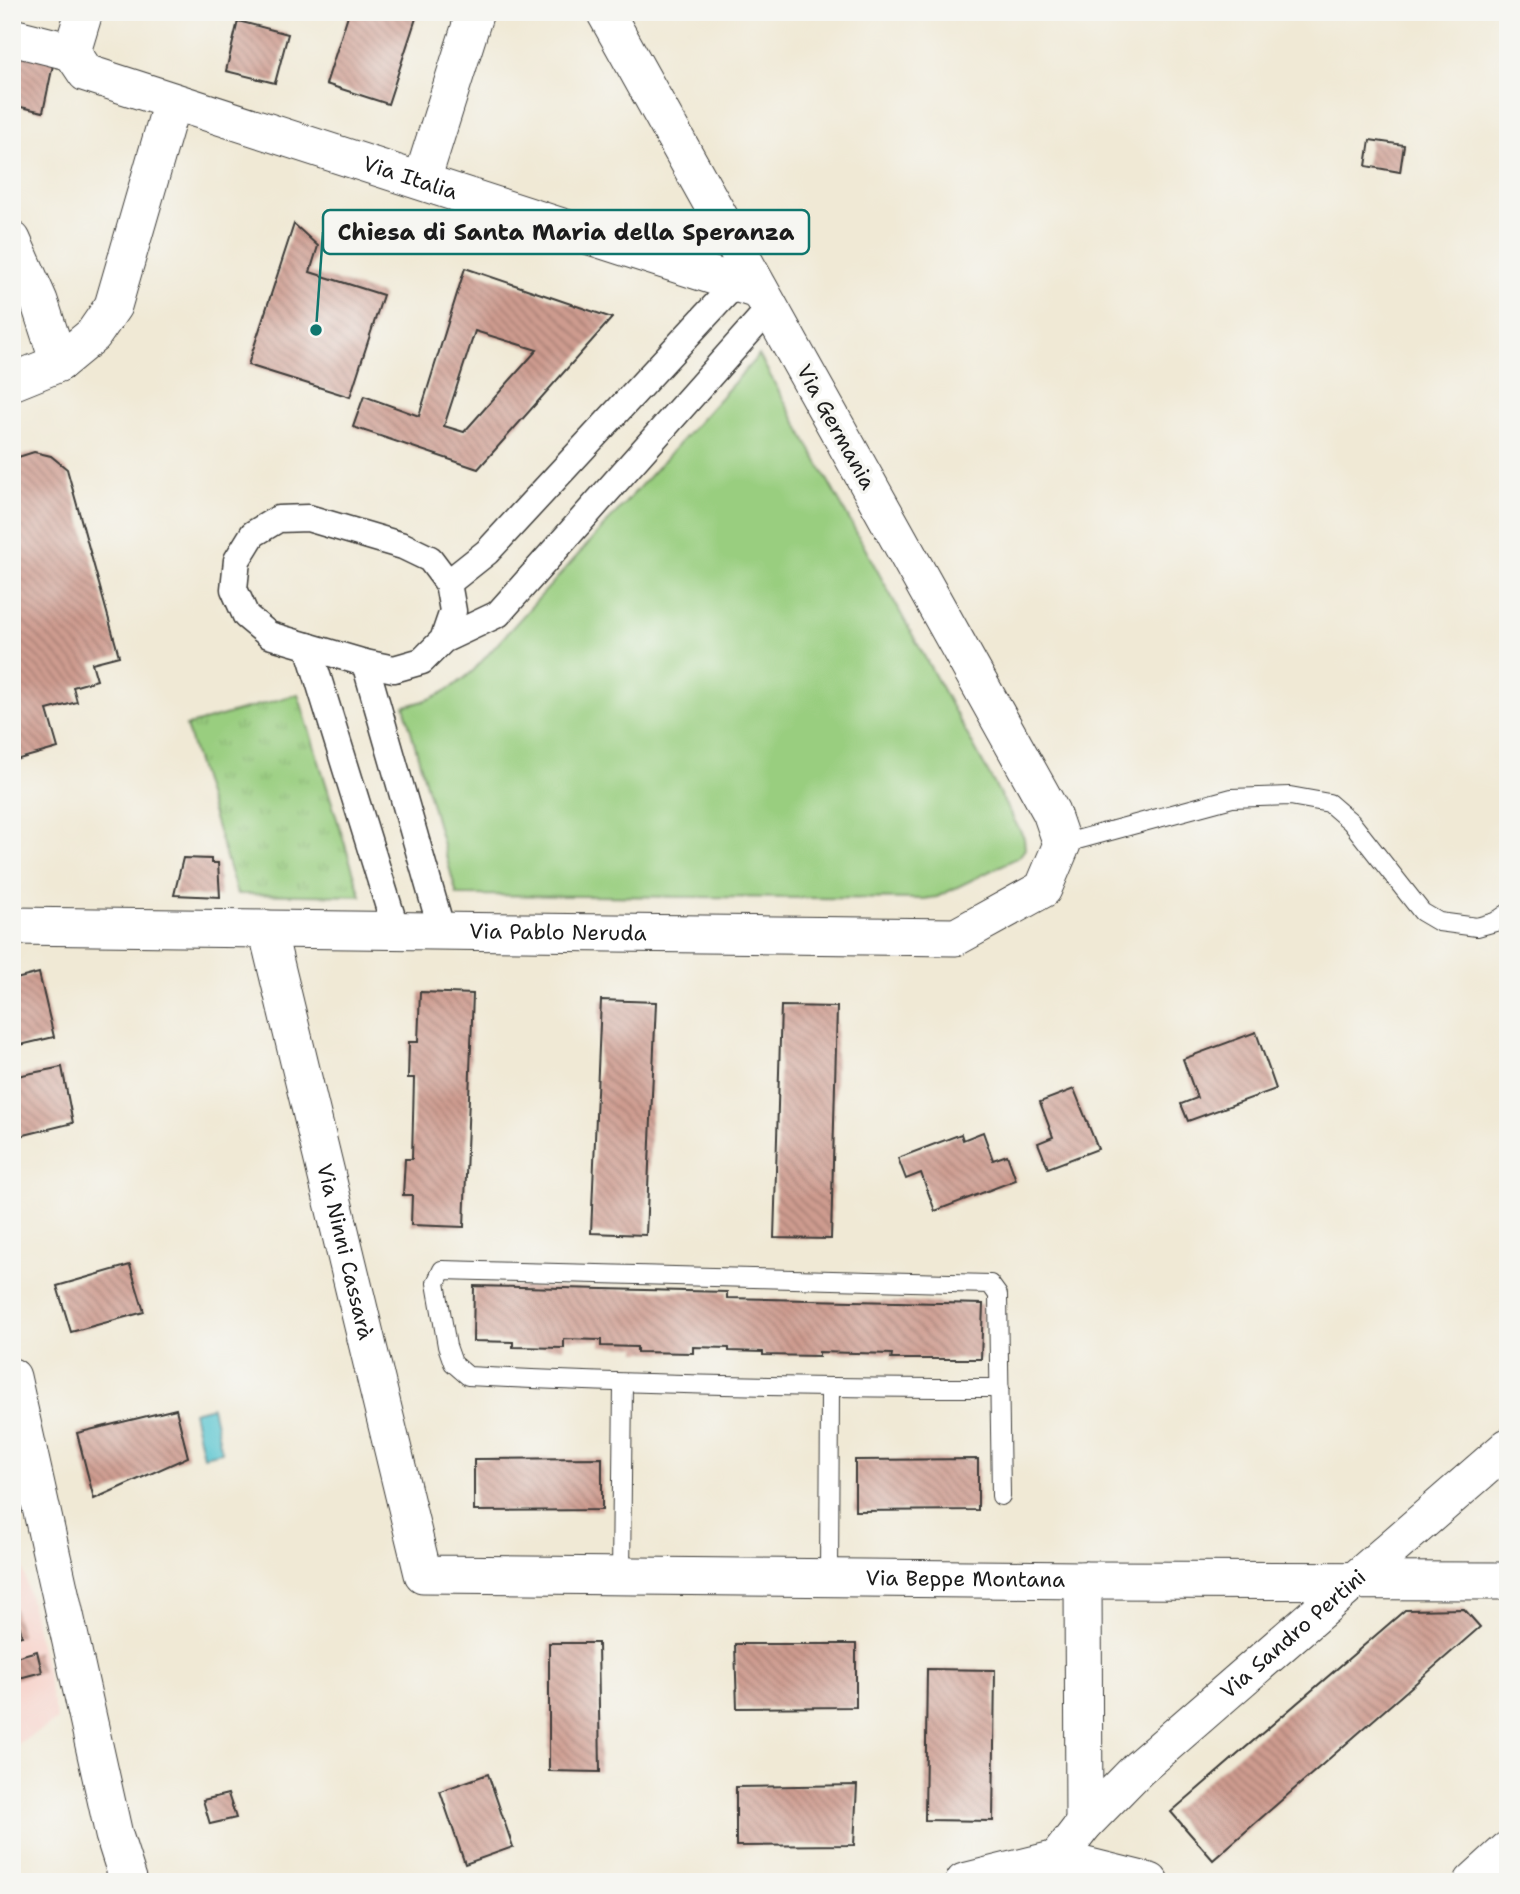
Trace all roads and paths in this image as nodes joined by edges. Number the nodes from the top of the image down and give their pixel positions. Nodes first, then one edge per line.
1 (84, 12) edge
2 (475, 12) edge
3 (605, 12) edge
4 (12, 37) edge
5 (72, 52) junction
6 (172, 102) junction
7 (422, 180) junction
8 (12, 240) edge
9 (755, 294) junction
10 (59, 363) junction
11 (12, 382) edge
12 (448, 583) junction
13 (443, 640) junction
14 (308, 646) junction
15 (365, 663) junction
16 (1062, 844) junction
17 (1508, 913) edge
18 (12, 926) edge
19 (267, 929) junction
20 (396, 930) junction
21 (442, 931) junction
22 (12, 1377) edge
23 (623, 1383) junction
24 (830, 1388) junction
25 (1000, 1388) junction
26 (1508, 1447) edge
27 (1001, 1496) dead end
28 (423, 1574) joint
29 (621, 1576) junction
30 (829, 1577) junction
31 (1083, 1580) junction
32 (1355, 1580) junction
33 (1508, 1581) edge
34 (1084, 1824) junction
35 (1057, 1859) junction
36 (129, 1882) edge
37 (964, 1882) edge
38 (1150, 1882) edge

1 - 5 street
2 - 7 street
3 - 9 street, Via Germania
4 - 5 street
5 - 6 street, Via Italia
6 - 7 street, Via Italia
6 - 10 street
7 - 9 street, Via Italia
8 - 10 street
9 - 12 street
9 - 13 street
9 - 16 street, Via Germania
10 - 11 street
12 - 13 street
12 - 14 street
13 - 15 street
14 - 15 street
14 - 20 street
15 - 21 street
16 - 17 lane
16 - 21 street, Via Pablo Neruda
18 - 19 street, Via Pablo Neruda
19 - 20 street, Via Pablo Neruda
19 - 28 street, Via Ninni Cassarà
20 - 21 street, Via Pablo Neruda
22 - 36 street
23 - 24 lane
23 - 25 lane
23 - 29 lane
24 - 25 lane
24 - 30 lane
25 - 27 lane
26 - 32 street, Via Sandro Pertini
28 - 29 street, Via Beppe Montana
29 - 30 street, Via Beppe Montana
30 - 31 street, Via Beppe Montana
31 - 32 street, Via Beppe Montana
31 - 34 street
32 - 33 street, Via Beppe Montana
32 - 34 street, Via Sandro Pertini
34 - 35 street, Via Sandro Pertini
35 - 37 street
35 - 38 street

